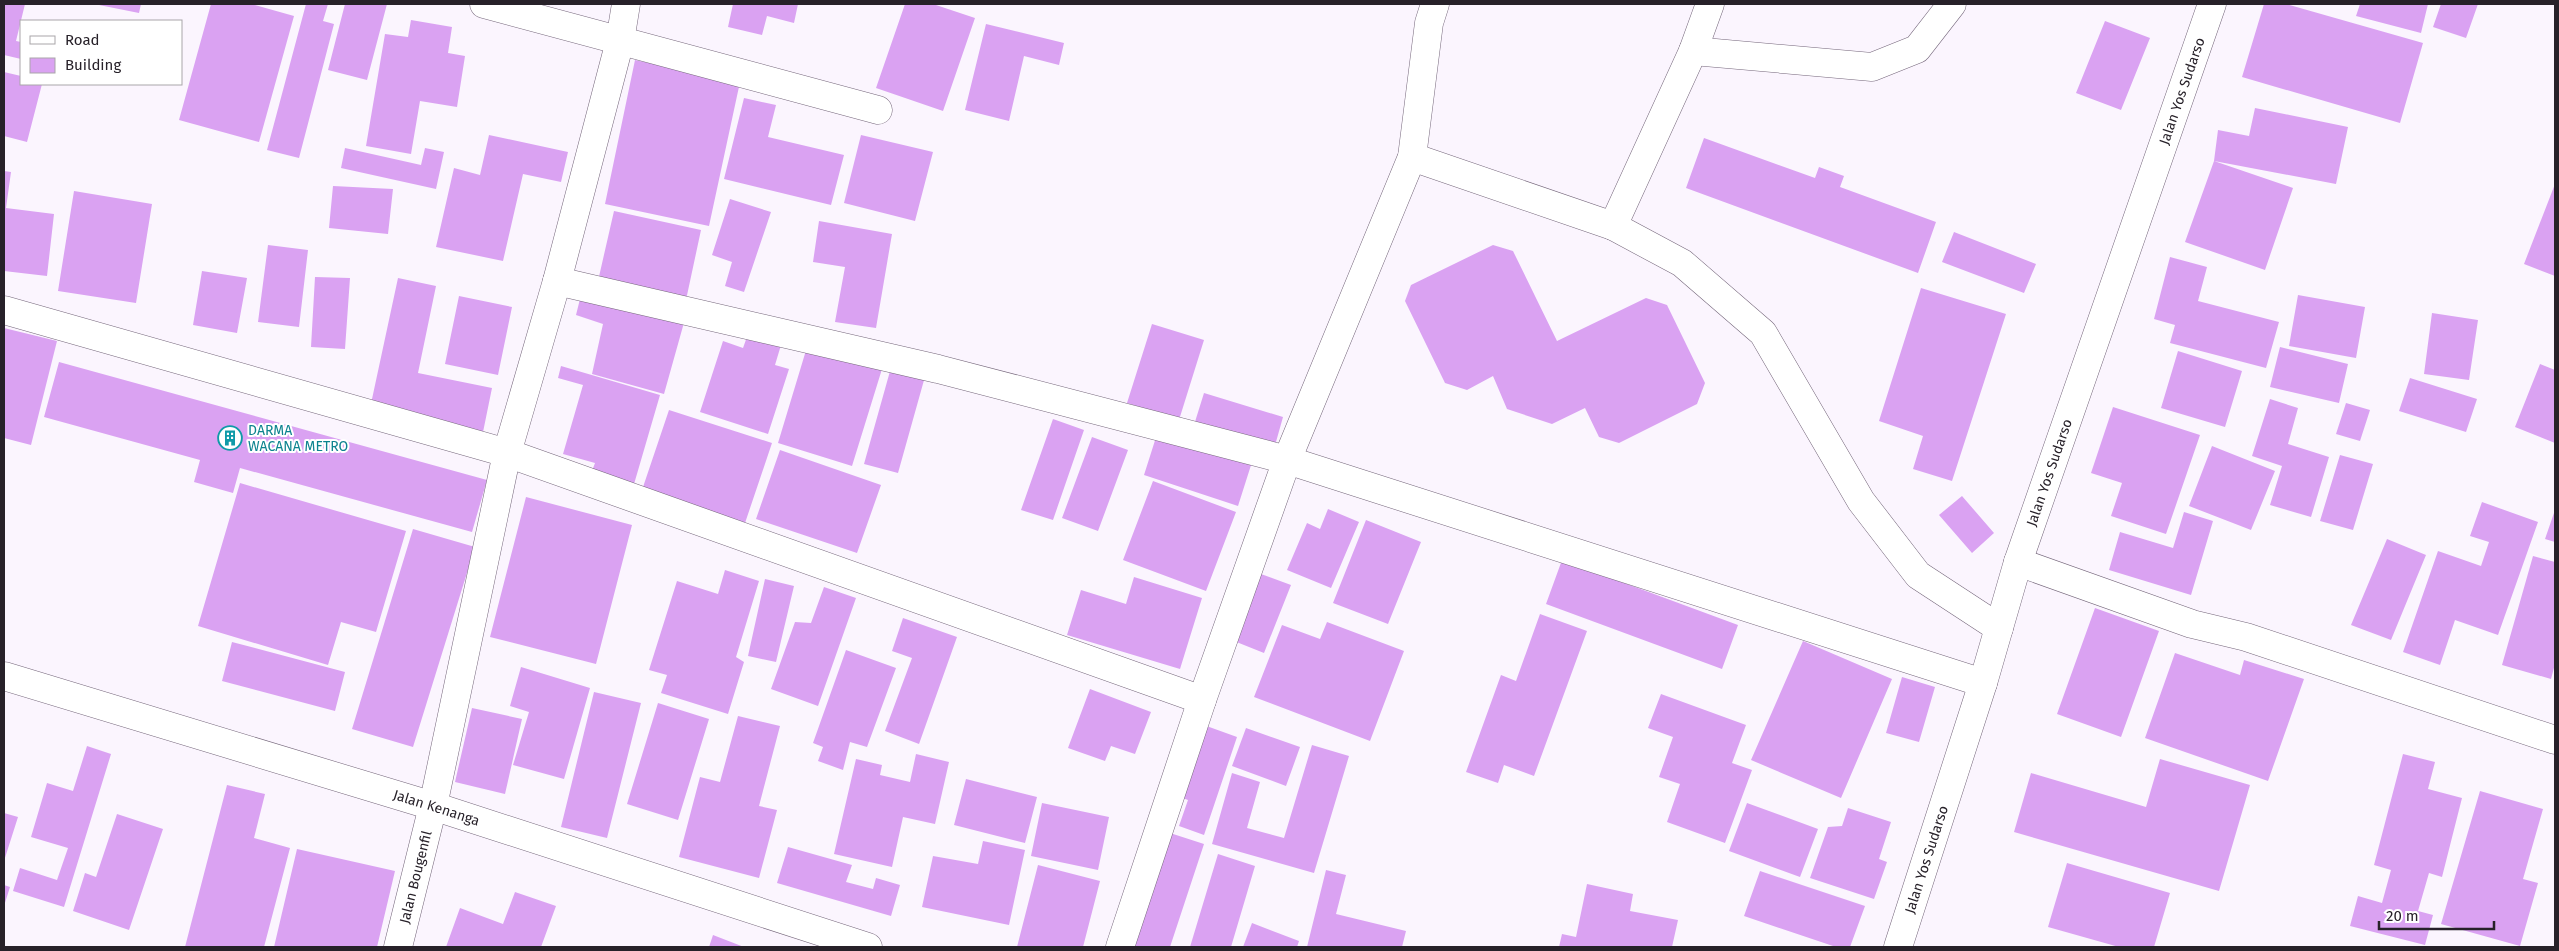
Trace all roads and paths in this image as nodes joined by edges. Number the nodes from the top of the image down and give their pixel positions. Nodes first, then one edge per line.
1 (484, 4) edge
2 (626, 4) edge
3 (1435, 4) edge
4 (1710, 4) edge
5 (1952, 4) edge
6 (2212, 4) edge
7 (620, 41) junction
8 (1693, 51) junction
9 (878, 110) dead end
10 (1412, 157) junction
11 (1613, 226) junction
12 (557, 281) junction
13 (4, 310) edge
14 (507, 453) junction
15 (1287, 460) junction
16 (2018, 562) junction
17 (1999, 628) junction
18 (4, 676) edge
19 (1983, 683) junction
20 (1202, 700) junction
21 (2555, 740) edge
22 (433, 806) junction
23 (398, 947) edge
24 (868, 947) edge
25 (1120, 947) edge
26 (1898, 947) edge

1 - 7 street
2 - 7 street, Jalan Bougenfil
3 - 10 street
4 - 8 street
5 - 8 street
6 - 16 street, Jalan Yos Sudarso
7 - 9 street
7 - 12 street, Jalan Bougenfil
8 - 11 street
10 - 11 street
10 - 15 street
11 - 17 street
12 - 14 street, Jalan Bougenfil
12 - 15 street
13 - 14 street
14 - 20 street
14 - 22 street, Jalan Bougenfil
15 - 19 street
15 - 20 street
16 - 17 street, Jalan Yos Sudarso
16 - 21 street
17 - 19 street, Jalan Yos Sudarso
18 - 22 street, Jalan Kenanga
19 - 26 street, Jalan Yos Sudarso
20 - 25 street
22 - 23 street, Jalan Bougenfil
22 - 24 street, Jalan Kenanga

